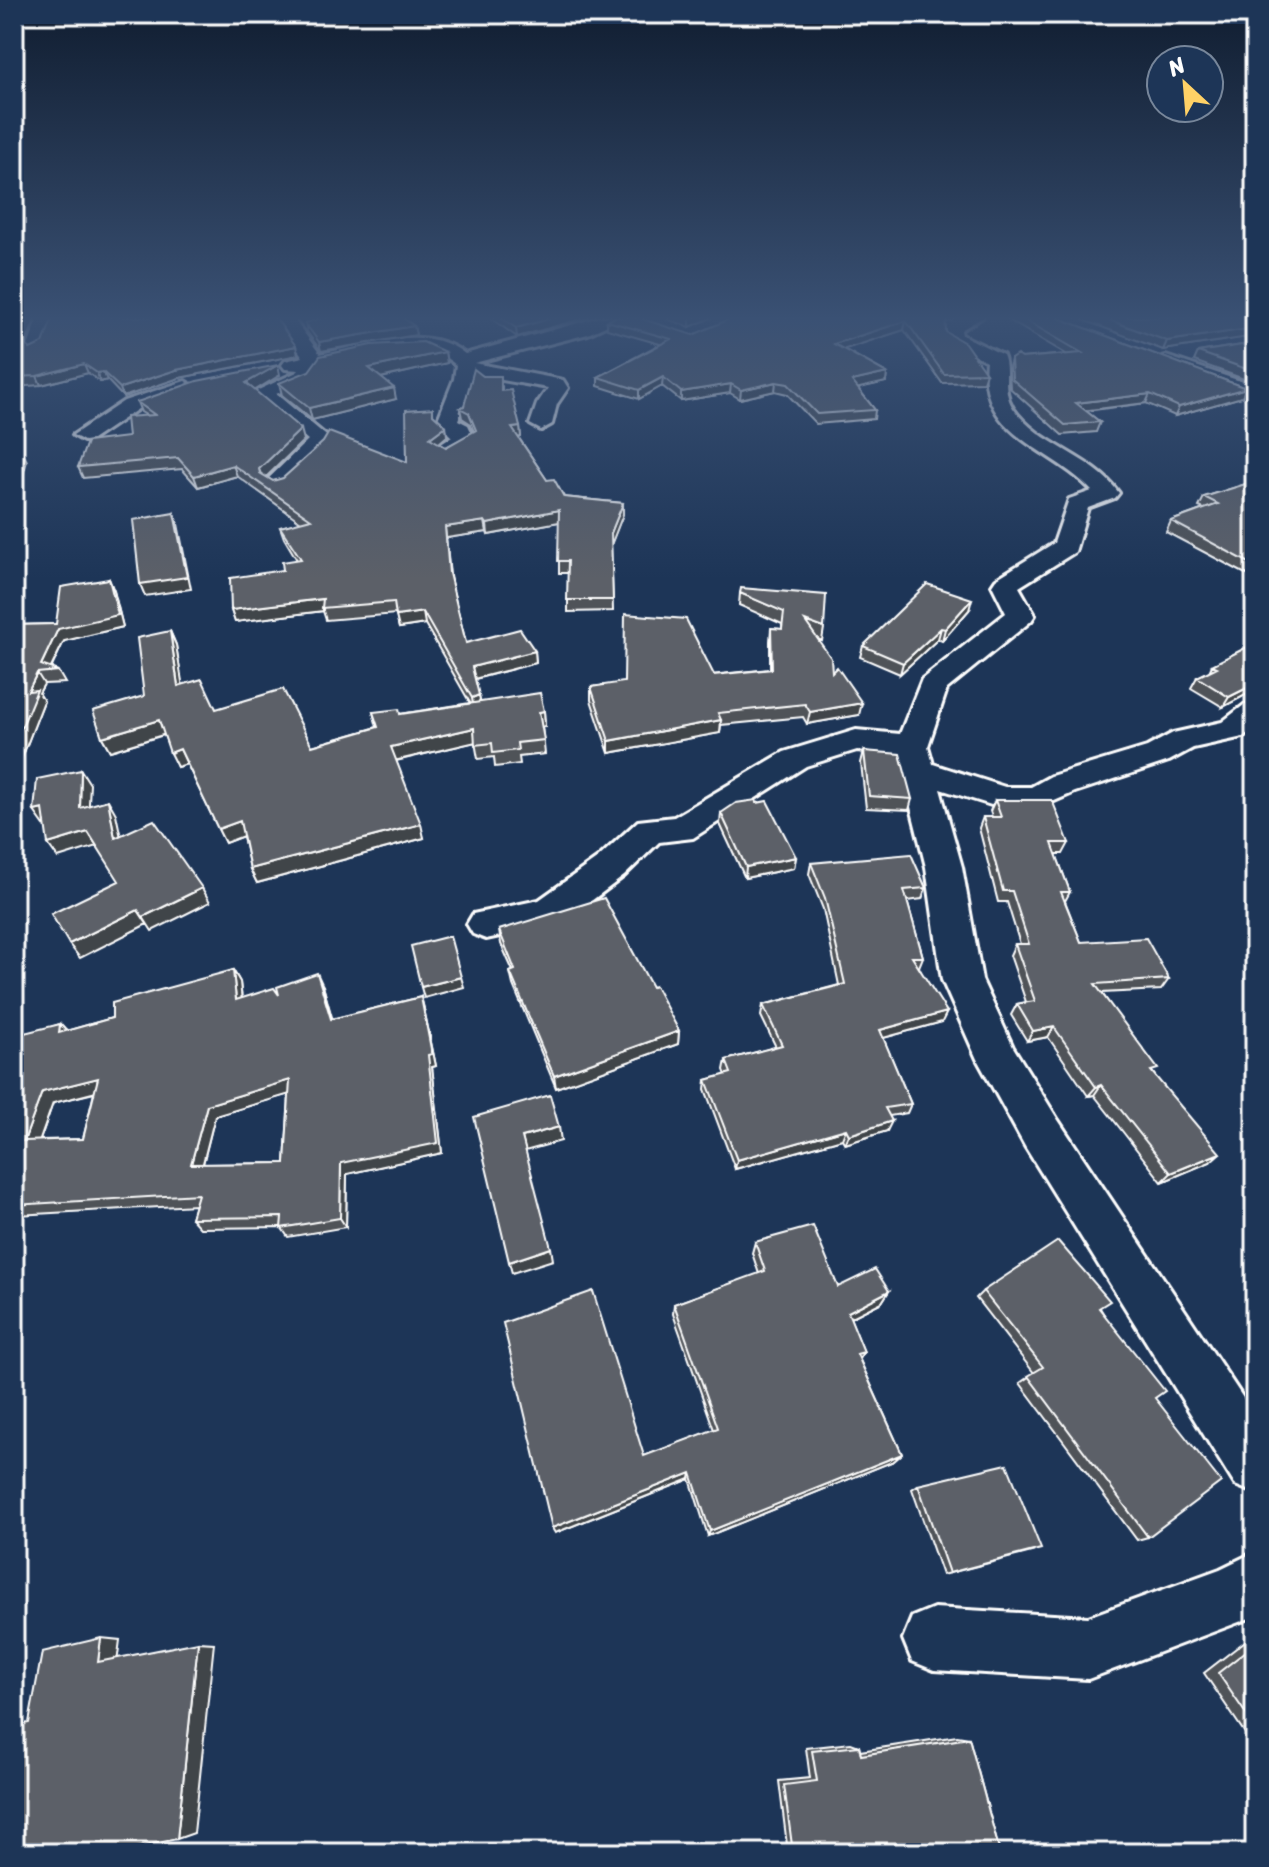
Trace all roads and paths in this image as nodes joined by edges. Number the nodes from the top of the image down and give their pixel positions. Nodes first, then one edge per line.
1 (134, 404) edge
2 (276, 404) edge
3 (452, 404) edge
4 (547, 404) edge
5 (999, 404) edge
6 (541, 424) dead end
7 (84, 435) dead end
8 (446, 448) edge
9 (276, 482) edge
10 (1255, 712) edge
11 (916, 759) junction
12 (486, 924) dead end
13 (1255, 1465) edge
14 (1255, 1582) edge
15 (934, 1639) dead end

1 - 7 street
2 - 9 street
3 - 8 street
4 - 6 street
5 - 11 street
10 - 11 street
11 - 12 street
11 - 13 street
14 - 15 street

